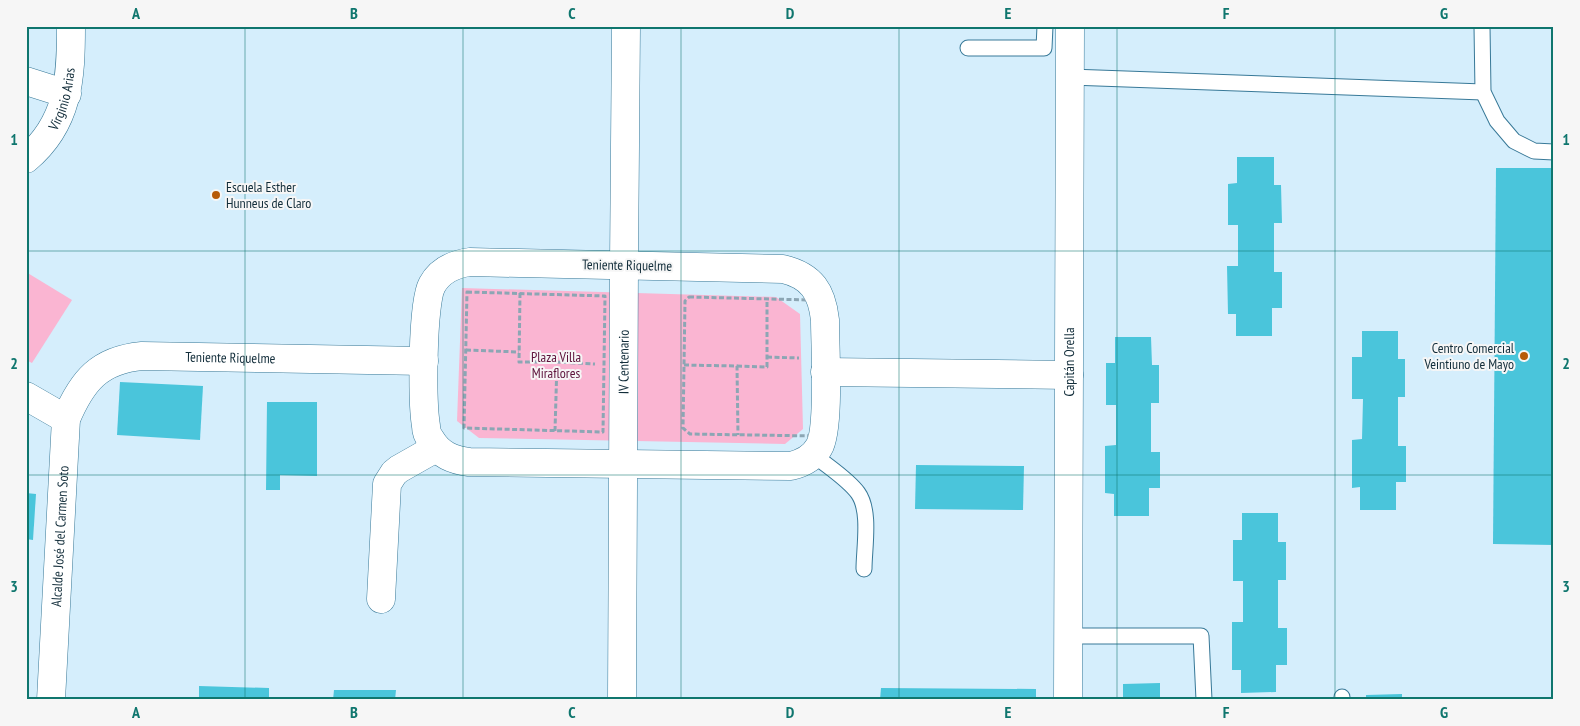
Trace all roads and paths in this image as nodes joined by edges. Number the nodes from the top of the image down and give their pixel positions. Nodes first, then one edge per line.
1 (72, 26) edge
2 (626, 26) edge
3 (1046, 26) edge
4 (1070, 26) edge
5 (1482, 26) edge
6 (968, 48) dead end
7 (1070, 77) junction
8 (26, 81) edge
9 (1483, 92) junction
10 (67, 94) junction
11 (1554, 152) edge
12 (26, 160) edge
13 (624, 265) junction
14 (520, 293) junction
15 (768, 299) junction
16 (466, 350) junction
17 (520, 352) junction
18 (767, 357) junction
19 (424, 361) junction
20 (557, 362) junction
21 (604, 364) junction
22 (684, 365) junction
23 (816, 365) junction
24 (737, 366) junction
25 (1069, 375) junction
26 (26, 396) edge
27 (66, 419) junction
28 (555, 431) junction
29 (738, 435) junction
30 (436, 448) junction
31 (814, 455) junction
32 (623, 464) junction
33 (864, 569) dead end
34 (381, 599) dead end
35 (1068, 636) junction
36 (51, 700) edge
37 (622, 700) edge
38 (1068, 700) edge
39 (1204, 700) edge

1 - 10 street, Virginio Arias
2 - 13 street, IV Centenario
3 - 6 lane
4 - 7 street, Capitán Orella
5 - 9 lane
7 - 9 lane
7 - 25 street, Capitán Orella
8 - 10 street
9 - 11 lane
10 - 12 street, Virginio Arias
13 - 19 street, Teniente Riquelme
13 - 23 street, Teniente Riquelme
13 - 32 street, IV Centenario
14 - 16 path
14 - 17 path
14 - 21 path
15 - 18 path
15 - 22 path
15 - 29 path
16 - 17 path
16 - 28 path
17 - 20 path
18 - 23 path
18 - 24 path
19 - 27 street, Teniente Riquelme
19 - 30 street, Teniente Riquelme
20 - 21 path
20 - 28 path
21 - 28 path
22 - 24 path
22 - 29 path
23 - 25 street
23 - 31 street, Teniente Riquelme
24 - 29 path
25 - 35 street, Capitán Orella
26 - 27 street
27 - 36 street, Alcalde José del Carmen Soto
30 - 32 street
30 - 34 street
31 - 32 street
31 - 33 lane
32 - 37 street, IV Centenario
35 - 38 street, Capitán Orella
35 - 39 lane

